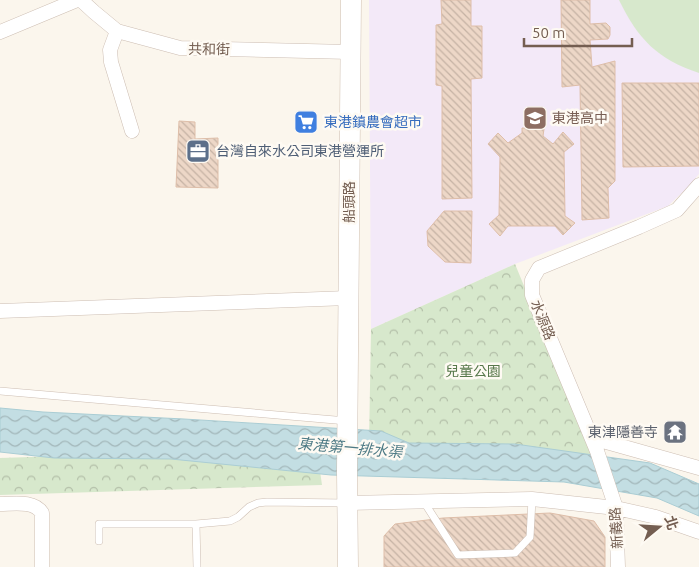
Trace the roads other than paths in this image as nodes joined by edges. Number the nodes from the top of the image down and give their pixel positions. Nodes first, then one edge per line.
1 (77, 0) edge
2 (81, 0) edge
3 (351, 0) edge
4 (117, 31) junction
5 (0, 32) edge
6 (350, 52) junction
7 (132, 131) dead end
8 (699, 185) edge
9 (348, 298) junction
10 (0, 312) edge
11 (0, 391) edge
12 (347, 413) junction
13 (594, 445) junction
14 (699, 468) edge
15 (610, 489) joint
16 (532, 499) junction
17 (424, 502) junction
18 (347, 503) junction
19 (0, 504) edge
20 (616, 508) junction
21 (196, 524) junction
22 (699, 532) edge
23 (99, 541) dead end
24 (42, 567) edge
25 (198, 567) edge
26 (348, 567) edge
27 (618, 567) edge

1 - 5 street
2 - 4 street, 共和街
3 - 6 main road, 船頭路
4 - 6 street, 共和街
4 - 7 street
6 - 9 main road, 船頭路
8 - 13 street, 水源路
9 - 10 street
9 - 12 main road, 船頭路
11 - 12 lane
12 - 18 main road, 船頭路
13 - 14 street
13 - 15 street, 水源路
15 - 20 street, 新義路
16 - 17 street
16 - 17 lane
16 - 20 street
17 - 18 street
18 - 21 lane
18 - 26 main road
19 - 24 street
20 - 22 street
20 - 27 street, 新義路
21 - 23 lane
21 - 25 lane

